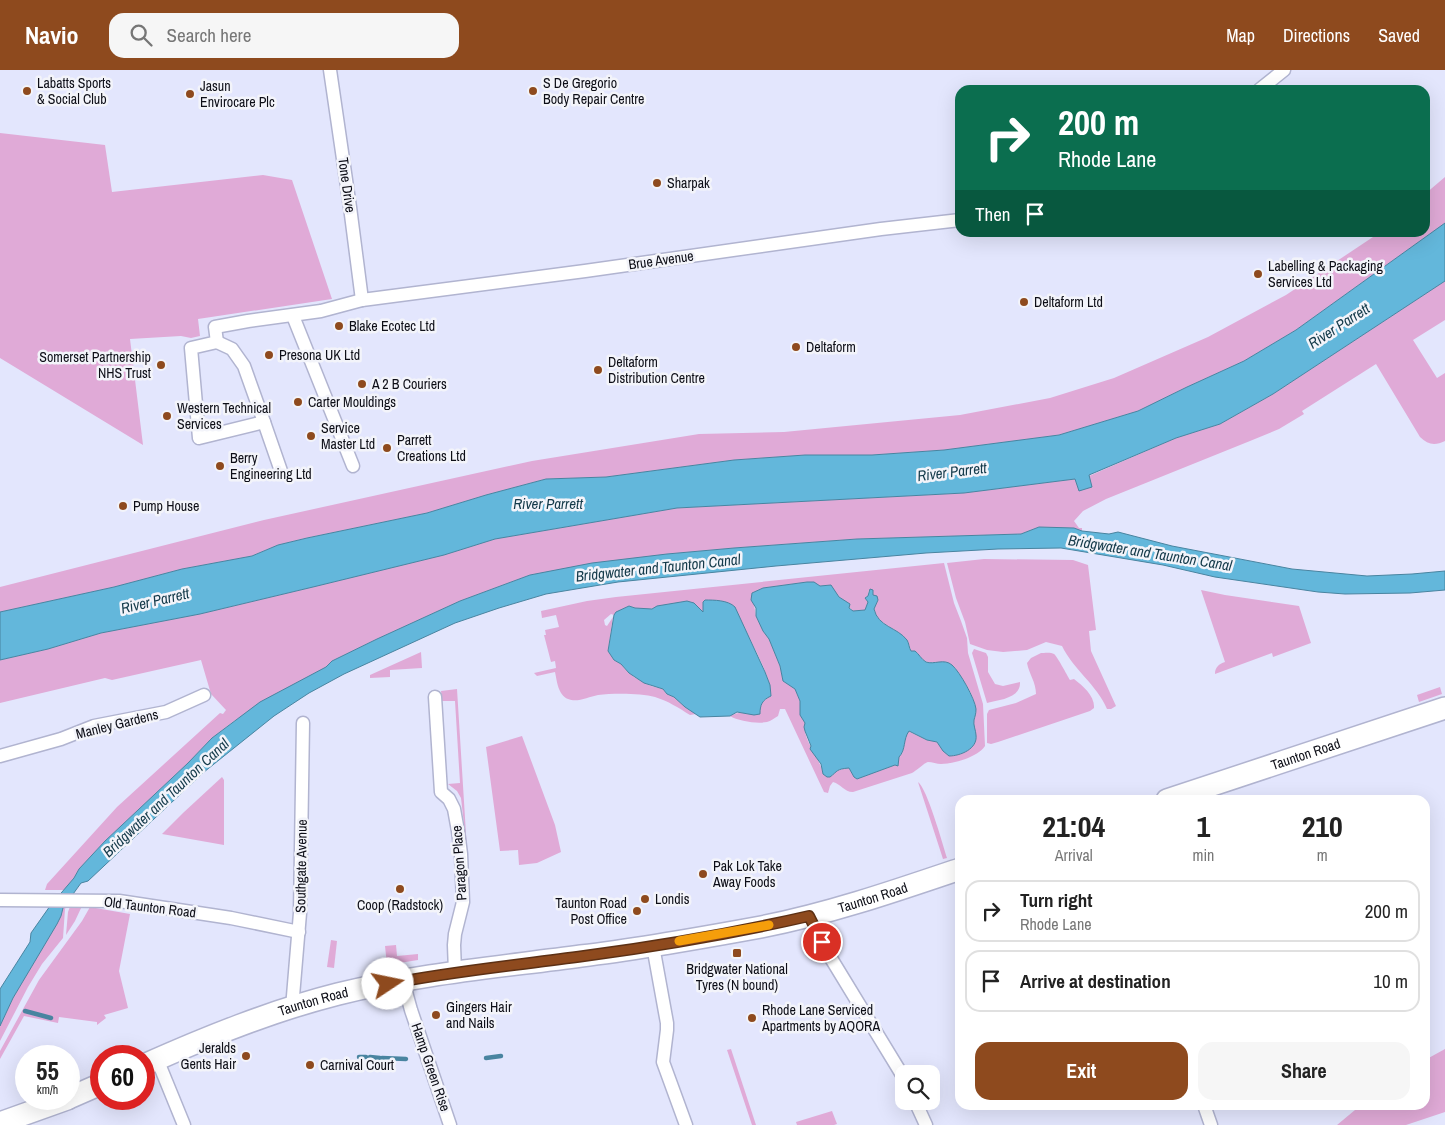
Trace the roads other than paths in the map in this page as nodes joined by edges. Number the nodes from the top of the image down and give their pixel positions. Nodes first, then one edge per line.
1 (330, 70) edge
2 (1284, 70) edge
3 (1265, 85) edge
4 (955, 221) edge
5 (362, 300) junction
6 (292, 316) junction
7 (217, 342) junction
8 (264, 422) junction
9 (353, 466) dead end
10 (281, 471) dead end
11 (204, 695) dead end
12 (435, 697) dead end
13 (1445, 708) edge
14 (303, 723) dead end
15 (0, 756) edge
16 (1182, 795) edge
17 (955, 871) edge
18 (0, 900) edge
19 (809, 916) junction
20 (298, 932) junction
21 (653, 946) junction
22 (455, 972) junction
23 (403, 981) junction
24 (292, 1008) junction
25 (155, 1060) edge
26 (896, 1065) edge
27 (155, 1071) edge
28 (37, 1110) edge
29 (919, 1110) edge
30 (1206, 1110) edge
31 (0, 1124) edge
32 (184, 1125) edge
33 (450, 1125) edge
34 (686, 1125) edge
35 (926, 1125) edge
36 (1211, 1125) edge

1 - 5 street, Tone Drive
2 - 3 street
4 - 5 street, Brue Avenue
5 - 6 street, Brue Avenue
6 - 7 street, Brue Avenue
6 - 9 street
7 - 8 street
7 - 8 street
8 - 10 street
11 - 15 street, Manley Gardens
12 - 22 street, Paragon Place
13 - 16 main road, Taunton Road
14 - 20 street, Southgate Avenue
17 - 19 main road, Taunton Road
18 - 20 street, Old Taunton Road
19 - 21 main road, Taunton Road
19 - 26 street
20 - 24 street, Southgate Avenue
21 - 22 main road, Taunton Road
21 - 34 street
22 - 23 main road, Taunton Road
23 - 24 main road, Taunton Road
23 - 33 street, Hamp Green Rise
24 - 25 main road, Taunton Road
27 - 32 street
28 - 31 main road
29 - 35 street
30 - 36 street

